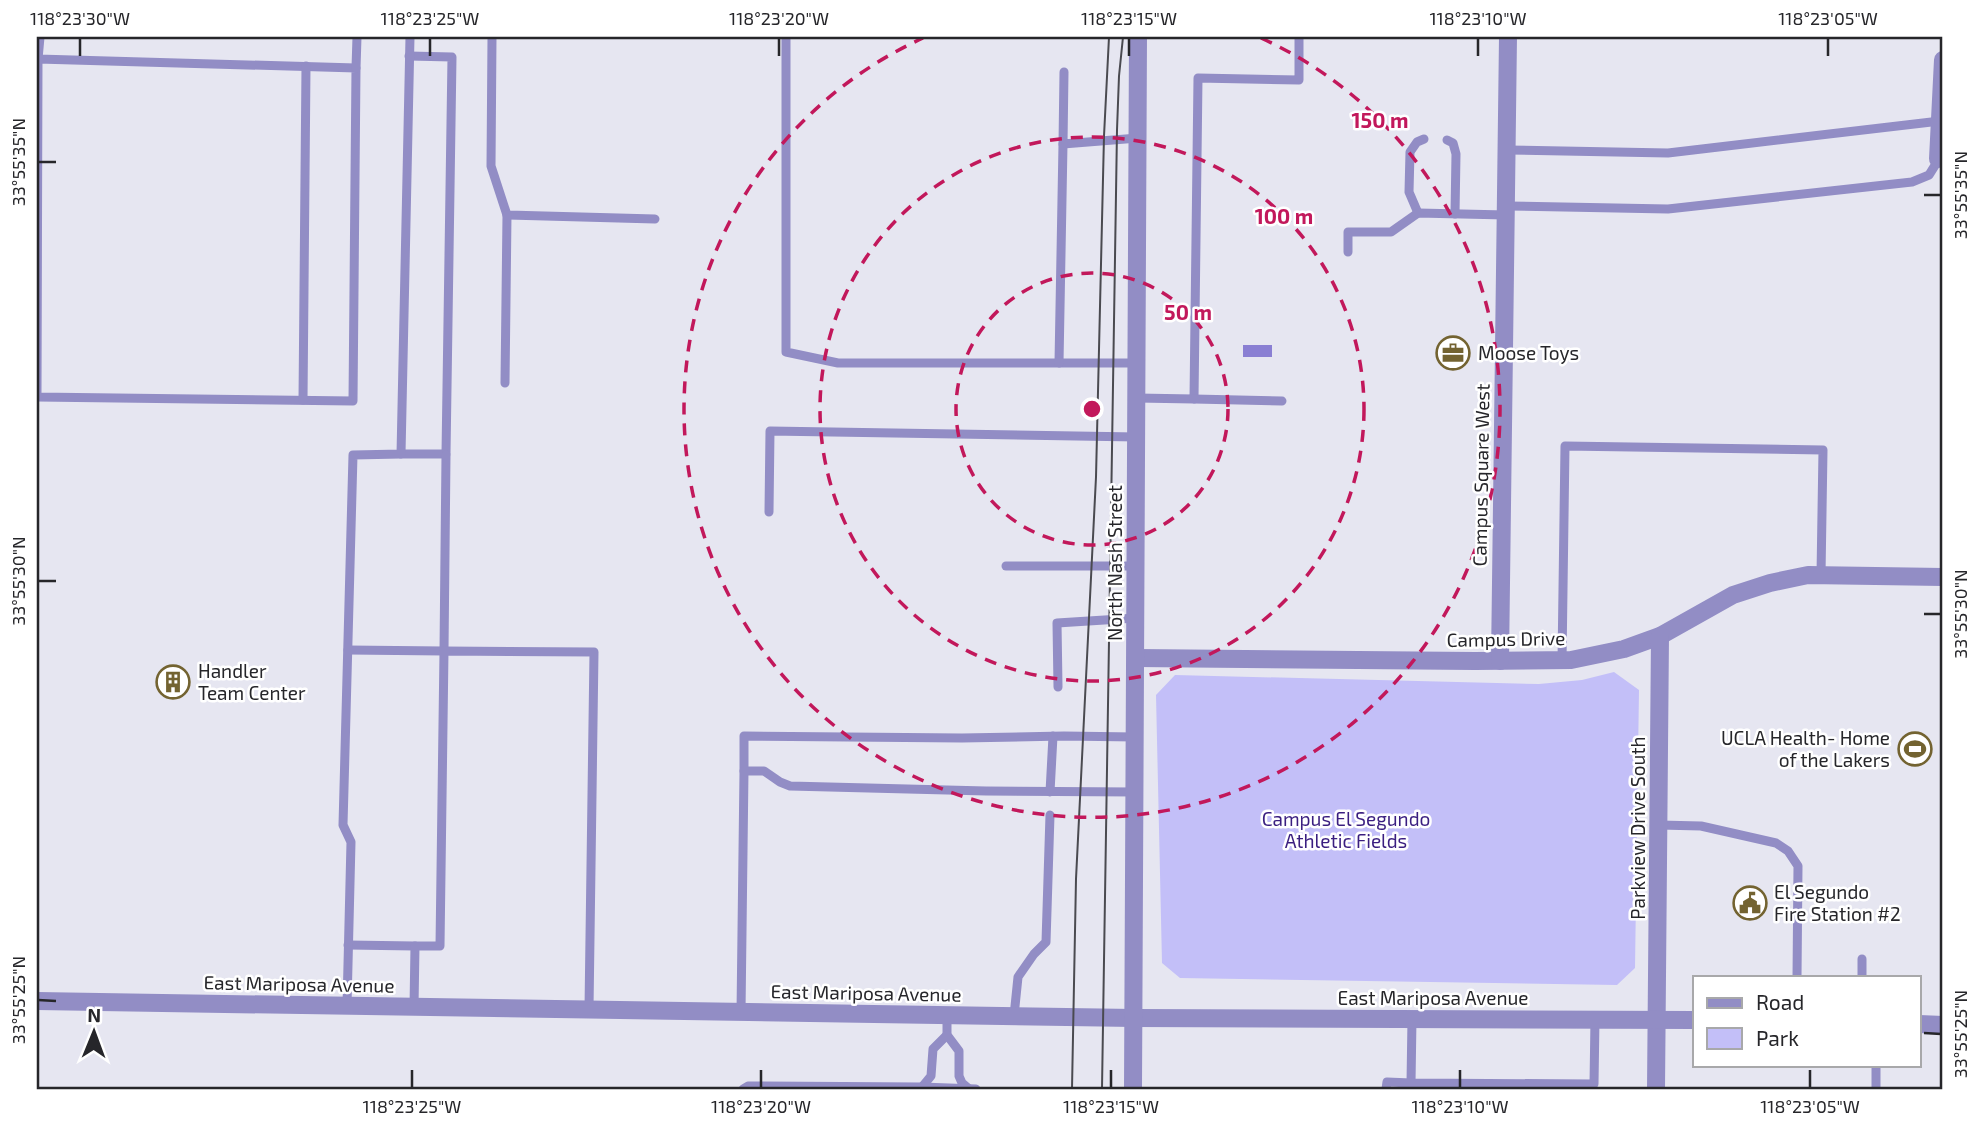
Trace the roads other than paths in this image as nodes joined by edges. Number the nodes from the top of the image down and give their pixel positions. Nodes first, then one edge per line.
1 (40, 37) edge
2 (356, 37) edge
3 (410, 37) edge
4 (492, 37) edge
5 (786, 37) edge
6 (1138, 37) edge
7 (1300, 37) edge
8 (1508, 37) edge
9 (409, 56) junction
10 (38, 59) edge
11 (1943, 60) edge
12 (306, 66) junction
13 (356, 68) junction
14 (1064, 72) dead end
15 (1940, 121) junction
16 (1138, 138) junction
17 (1424, 139) dead end
18 (1447, 140) dead end
19 (1063, 144) junction
20 (1506, 150) junction
21 (1941, 159) edge
22 (1506, 210) junction
23 (1418, 213) junction
24 (1455, 214) junction
25 (507, 215) junction
26 (655, 219) dead end
27 (1348, 251) dead end
28 (1059, 363) junction
29 (1137, 363) junction
30 (505, 383) dead end
31 (1137, 398) junction
32 (1194, 399) junction
33 (303, 400) junction
34 (1282, 401) dead end
35 (1137, 437) junction
36 (401, 454) junction
37 (446, 455) junction
38 (769, 512) dead end
39 (1006, 566) dead end
40 (1136, 566) junction
41 (1821, 575) junction
42 (1943, 577) edge
43 (1136, 618) junction
44 (1660, 636) junction
45 (348, 650) junction
46 (444, 651) junction
47 (1136, 657) junction
48 (1500, 661) junction
49 (1562, 661) junction
50 (1058, 687) dead end
51 (1053, 736) junction
52 (1135, 737) junction
53 (744, 771) junction
54 (1050, 792) junction
55 (1135, 792) junction
56 (1050, 814) dead end
57 (1659, 825) junction
58 (348, 945) junction
59 (415, 946) junction
60 (1862, 958) dead end
61 (1797, 976) edge
62 (1862, 976) edge
63 (37, 1001) edge
64 (347, 1005) junction
65 (414, 1007) junction
66 (590, 1009) junction
67 (741, 1012) junction
68 (947, 1015) junction
69 (1014, 1016) junction
70 (1134, 1018) junction
71 (1412, 1019) junction
72 (1595, 1019) junction
73 (1657, 1020) junction
74 (1693, 1020) edge
75 (1920, 1024) edge
76 (1943, 1025) edge
77 (947, 1035) junction
78 (1876, 1066) edge
79 (1411, 1086) edge
80 (921, 1088) edge
81 (743, 1089) edge
82 (969, 1089) edge
83 (976, 1089) edge
84 (1133, 1089) edge
85 (1386, 1089) edge
86 (1656, 1089) edge
87 (1876, 1089) edge

1 - 10 lane
2 - 13 lane
3 - 9 lane
4 - 25 lane
5 - 28 lane
6 - 16 street, North Nash Street
7 - 32 lane
8 - 20 street, Campus Square West
9 - 36 lane
9 - 37 lane
10 - 12 lane
10 - 33 lane
11 - 15 street
12 - 13 lane
12 - 33 lane
13 - 33 lane
14 - 19 lane
15 - 20 lane
15 - 21 street
16 - 19 lane
16 - 29 street, North Nash Street
17 - 23 lane
18 - 24 lane
19 - 28 lane
20 - 22 street, Campus Square West
21 - 22 lane
22 - 24 lane
22 - 48 street, Campus Square West
23 - 24 lane
23 - 27 lane
25 - 26 lane
25 - 30 lane
28 - 29 lane
29 - 31 street, North Nash Street
31 - 32 lane
31 - 35 street, North Nash Street
32 - 34 lane
35 - 38 lane
35 - 40 street, North Nash Street
36 - 37 lane
36 - 45 lane
37 - 46 lane
39 - 40 lane
40 - 43 street, North Nash Street
41 - 42 street, Campus Drive
41 - 44 street, Campus Drive
41 - 49 lane
43 - 47 street, North Nash Street
43 - 50 lane
44 - 49 street, Campus Drive
44 - 57 street, Parkview Drive South
45 - 46 lane
45 - 58 lane
46 - 59 lane
46 - 66 lane
47 - 48 street, Campus Drive
47 - 52 street, North Nash Street
48 - 49 street, Campus Drive
51 - 52 lane
51 - 53 lane
51 - 54 lane
52 - 55 street, North Nash Street
53 - 54 lane
53 - 67 lane
54 - 55 lane
55 - 70 street, North Nash Street
56 - 69 lane
57 - 61 lane
57 - 73 street, Parkview Drive South
58 - 59 lane
58 - 64 lane
59 - 65 lane
60 - 62 lane
63 - 64 street, East Mariposa Avenue
64 - 65 street, East Mariposa Avenue
65 - 66 street, East Mariposa Avenue
66 - 67 street, East Mariposa Avenue
67 - 68 street, East Mariposa Avenue
68 - 69 street, East Mariposa Avenue
68 - 77 lane
69 - 70 street, East Mariposa Avenue
70 - 71 street, East Mariposa Avenue
70 - 84 street, North Nash Street
71 - 72 street, East Mariposa Avenue
71 - 79 lane
72 - 73 street, East Mariposa Avenue
72 - 79 lane
73 - 74 street, East Mariposa Avenue
73 - 86 street, Parkview Drive South
75 - 76 street
77 - 80 lane
77 - 82 lane
78 - 87 lane
79 - 85 lane
80 - 81 lane
80 - 82 lane
82 - 83 lane

